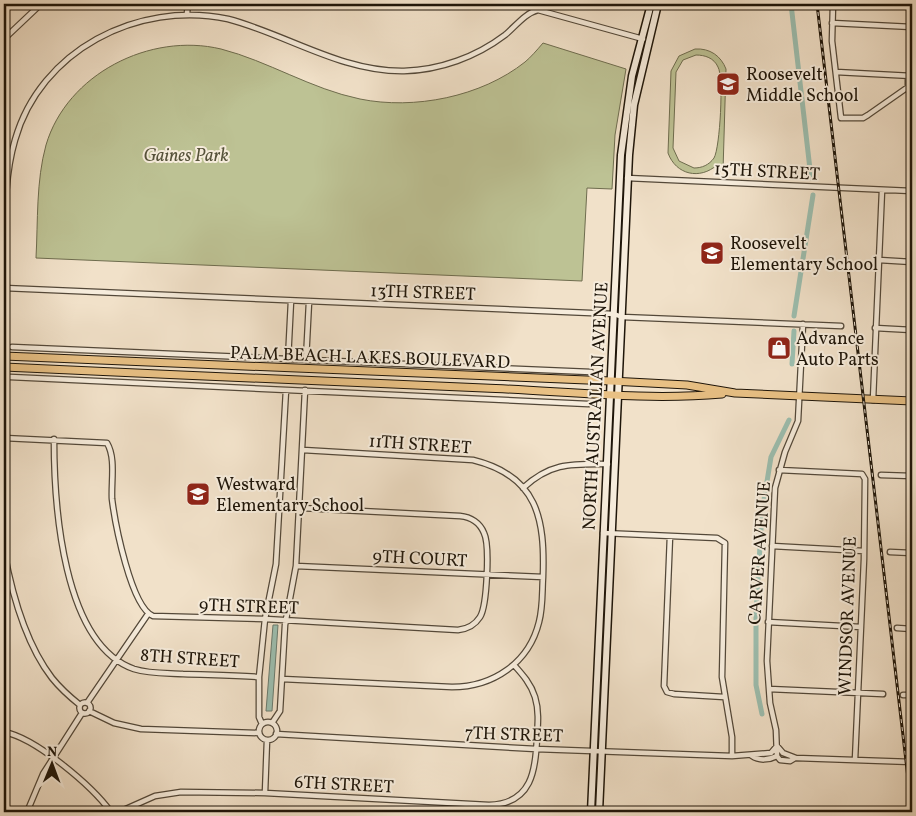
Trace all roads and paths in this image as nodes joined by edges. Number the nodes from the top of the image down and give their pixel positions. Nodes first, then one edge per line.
1 (41, 4) edge
2 (188, 4) edge
3 (651, 4) edge
4 (658, 4) edge
5 (833, 4) edge
6 (188, 13) junction
7 (832, 23) junction
8 (912, 27) edge
9 (642, 39) junction
10 (4, 40) edge
11 (649, 41) junction
12 (836, 72) junction
13 (910, 76) edge
14 (624, 178) junction
15 (882, 190) junction
16 (912, 191) edge
17 (878, 260) junction
18 (912, 262) edge
19 (4, 279) edge
20 (4, 288) edge
21 (291, 301) junction
22 (309, 302) junction
23 (614, 314) junction
24 (622, 317) junction
25 (803, 324) junction
26 (841, 326) dead end
27 (875, 328) junction
28 (912, 330) edge
29 (12, 347) dead end
30 (61, 349) junction
31 (4, 356) edge
32 (60, 358) junction
33 (288, 360) junction
34 (306, 360) junction
35 (148, 362) junction
36 (362, 363) junction
37 (4, 367) edge
38 (60, 369) junction
39 (362, 372) junction
40 (591, 372) dead end
41 (148, 373) junction
42 (551, 374) junction
43 (454, 376) junction
44 (10, 377) dead end
45 (60, 379) junction
46 (615, 381) junction
47 (361, 383) junction
48 (454, 387) junction
49 (488, 388) junction
50 (286, 390) junction
51 (305, 390) junction
52 (361, 392) junction
53 (735, 393) junction
54 (611, 396) junction
55 (619, 396) junction
56 (800, 396) junction
57 (487, 398) junction
58 (873, 400) junction
59 (912, 401) edge
60 (588, 404) dead end
61 (4, 438) edge
62 (54, 439) junction
63 (303, 450) junction
64 (607, 464) junction
65 (614, 465) junction
66 (779, 470) junction
67 (881, 475) dead end
68 (912, 476) edge
69 (522, 488) junction
70 (301, 508) junction
71 (604, 534) junction
72 (612, 534) junction
73 (670, 536) junction
74 (772, 546) junction
75 (4, 551) edge
76 (864, 551) junction
77 (890, 552) dead end
78 (912, 553) edge
79 (296, 566) junction
80 (486, 574) junction
81 (543, 577) junction
82 (148, 614) junction
83 (265, 619) junction
84 (286, 621) junction
85 (768, 622) junction
86 (861, 627) junction
87 (897, 628) dead end
88 (912, 629) edge
89 (117, 660) junction
90 (514, 665) junction
91 (259, 676) junction
92 (282, 679) junction
93 (769, 689) junction
94 (858, 693) junction
95 (883, 694) dead end
96 (903, 695) dead end
97 (912, 695) edge
98 (724, 697) junction
99 (87, 703) junction
100 (80, 705) junction
101 (90, 711) junction
102 (82, 713) junction
103 (272, 723) junction
104 (262, 724) junction
105 (4, 732) edge
106 (259, 734) junction
107 (276, 734) junction
108 (267, 740) junction
109 (777, 746) junction
110 (536, 749) junction
111 (594, 750) junction
112 (602, 750) junction
113 (732, 756) junction
114 (752, 756) junction
115 (777, 756) junction
116 (52, 758) junction
117 (796, 758) junction
118 (855, 760) junction
119 (912, 762) edge
120 (266, 794) junction
121 (27, 812) edge
122 (112, 812) edge
123 (119, 812) edge
124 (591, 812) edge
125 (599, 812) edge

1 - 10 street
2 - 6 street
3 - 9 main road, NORTH AUSTRALIAN AVENUE
4 - 11 main road, NORTH AUSTRALIAN AVENUE
5 - 7 street
6 - 9 street
6 - 19 street
7 - 8 street
7 - 12 street
9 - 11 street
9 - 14 main road, NORTH AUSTRALIAN AVENUE
11 - 14 main road, NORTH AUSTRALIAN AVENUE
12 - 13 street
12 - 13 street
14 - 15 street, 15TH STREET
14 - 23 main road, NORTH AUSTRALIAN AVENUE
14 - 24 main road, NORTH AUSTRALIAN AVENUE
15 - 16 street, 15TH STREET
15 - 17 street
17 - 18 street
17 - 27 street
20 - 21 street, 13TH STREET
21 - 22 street, 13TH STREET
21 - 33 street
22 - 23 street, 13TH STREET
22 - 34 street
23 - 24 street, 13TH STREET
23 - 46 main road, NORTH AUSTRALIAN AVENUE
24 - 25 street, 13TH STREET
24 - 46 main road, NORTH AUSTRALIAN AVENUE
25 - 26 street, 13TH STREET
25 - 56 street, CARVER AVENUE
27 - 28 street
27 - 58 street
29 - 30 street
30 - 32 street
30 - 33 street
31 - 32 main road, PALM BEACH LAKES BOULEVARD
32 - 35 main road, PALM BEACH LAKES BOULEVARD
33 - 34 street
34 - 36 street
35 - 39 main road, PALM BEACH LAKES BOULEVARD
35 - 41 main road
36 - 39 street
36 - 42 street
37 - 38 main road, PALM BEACH LAKES BOULEVARD
38 - 41 main road, PALM BEACH LAKES BOULEVARD
38 - 45 street
39 - 43 main road, PALM BEACH LAKES BOULEVARD
40 - 42 street
41 - 47 main road, PALM BEACH LAKES BOULEVARD
42 - 43 main road, PALM BEACH LAKES BOULEVARD
42 - 46 main road, PALM BEACH LAKES BOULEVARD
43 - 48 main road
44 - 45 street
45 - 50 street
46 - 53 main road, PALM BEACH LAKES BOULEVARD
46 - 54 main road, NORTH AUSTRALIAN AVENUE
46 - 55 main road, NORTH AUSTRALIAN AVENUE
47 - 48 main road, PALM BEACH LAKES BOULEVARD
47 - 52 street
48 - 49 main road, PALM BEACH LAKES BOULEVARD
49 - 54 main road, PALM BEACH LAKES BOULEVARD
49 - 57 street
50 - 51 street
50 - 83 street
51 - 52 street
51 - 63 street
52 - 57 street
53 - 55 main road, PALM BEACH LAKES BOULEVARD
53 - 56 main road, PALM BEACH LAKES BOULEVARD
54 - 55 main road, PALM BEACH LAKES BOULEVARD
54 - 64 main road, NORTH AUSTRALIAN AVENUE
55 - 65 main road, NORTH AUSTRALIAN AVENUE
56 - 58 main road, PALM BEACH LAKES BOULEVARD
56 - 66 street, CARVER AVENUE
57 - 60 street
58 - 59 main road, PALM BEACH LAKES BOULEVARD
61 - 62 street
62 - 82 street
62 - 89 street, 8TH STREET
63 - 69 street, 11TH STREET
63 - 70 street
64 - 65 street
64 - 69 street
64 - 71 main road, NORTH AUSTRALIAN AVENUE
65 - 72 main road, NORTH AUSTRALIAN AVENUE
66 - 74 street, CARVER AVENUE
66 - 76 street, WINDSOR AVENUE
67 - 68 street
69 - 81 street, 11TH STREET
70 - 79 street
70 - 80 street, 9TH STREET
71 - 72 street
71 - 111 main road, NORTH AUSTRALIAN AVENUE
72 - 73 street
72 - 112 main road, NORTH AUSTRALIAN AVENUE
73 - 98 street
73 - 98 street
74 - 76 street
74 - 85 street, CARVER AVENUE
75 - 100 street
76 - 86 street, WINDSOR AVENUE
77 - 78 street
79 - 80 street, 9TH COURT
79 - 84 street
80 - 81 street, 9TH COURT
80 - 84 street, 9TH STREET
81 - 90 street
82 - 83 street, 9TH STREET
82 - 89 street
83 - 84 street, 9TH STREET
83 - 91 street
84 - 92 street
85 - 86 street
85 - 93 street, CARVER AVENUE
86 - 94 street, WINDSOR AVENUE
87 - 88 street
89 - 91 street, 8TH STREET
89 - 99 street
90 - 92 street
90 - 110 street, 6TH STREET
91 - 104 street
92 - 103 street
93 - 94 street
93 - 109 street, CARVER AVENUE
94 - 95 street
94 - 118 street, WINDSOR AVENUE
96 - 97 street
98 - 113 street
99 - 100 street
99 - 101 street
100 - 102 street
101 - 102 street
101 - 106 street
102 - 116 street
103 - 104 street
103 - 107 street
104 - 106 street
105 - 116 street
106 - 108 street
107 - 108 street
107 - 110 street, 7TH STREET
108 - 120 street
109 - 114 street, 7TH STREET
109 - 115 street, CARVER AVENUE
109 - 117 street
110 - 111 street, 7TH STREET
110 - 120 street, 6TH STREET
111 - 112 street, 7TH STREET
111 - 124 main road, NORTH AUSTRALIAN AVENUE
112 - 113 street, 7TH STREET
112 - 125 main road, NORTH AUSTRALIAN AVENUE
113 - 114 street, 7TH STREET
114 - 115 street, 7TH STREET
115 - 117 street, 7TH STREET
116 - 121 street
116 - 122 street
117 - 118 street, 7TH STREET
118 - 119 street, 7TH STREET
120 - 123 street, 6TH STREET

